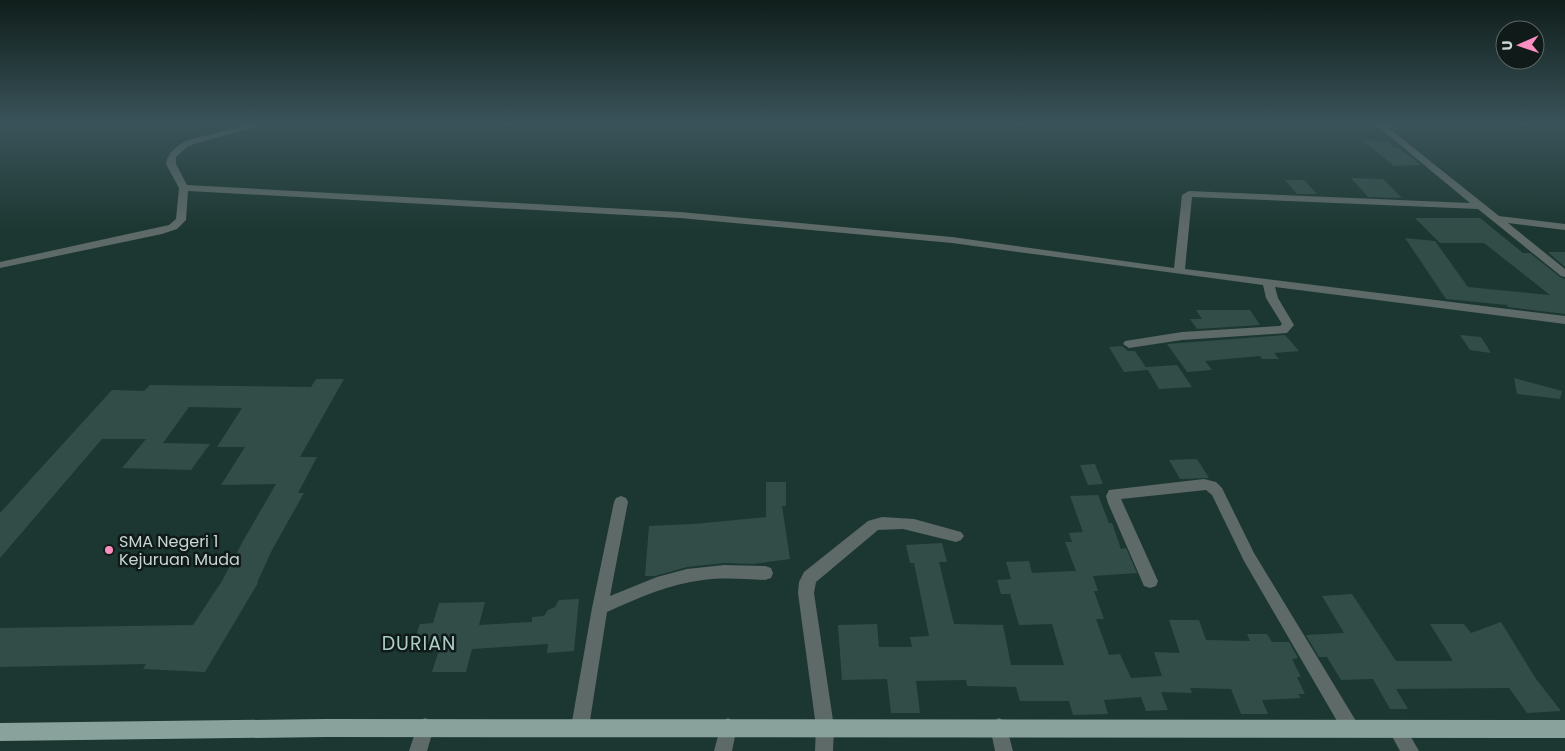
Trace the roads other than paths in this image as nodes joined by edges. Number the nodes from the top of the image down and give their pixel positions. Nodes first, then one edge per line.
1 (171, 160) edge
2 (1423, 160) edge
3 (184, 188) junction
4 (1480, 206) junction
5 (1498, 219) junction
6 (1565, 227) edge
7 (0, 265) edge
8 (1179, 271) junction
9 (1565, 274) edge
10 (1268, 282) junction
11 (1565, 320) edge
12 (1128, 344) dead end
13 (621, 502) dead end
14 (956, 536) dead end
15 (765, 573) dead end
16 (1150, 581) dead end
17 (600, 608) junction
18 (580, 727) junction
19 (728, 727) junction
20 (825, 727) junction
21 (999, 727) junction
22 (1350, 727) junction
23 (425, 728) junction
24 (1397, 729) junction
25 (1565, 729) edge
26 (0, 732) edge
27 (418, 751) edge
28 (723, 751) edge
29 (824, 751) edge
30 (1004, 751) edge
31 (1410, 751) edge

1 - 3 street
2 - 4 street
3 - 7 street
3 - 8 street
4 - 5 street
4 - 8 street
5 - 6 street
5 - 9 street
8 - 10 street
10 - 11 street
10 - 12 street
13 - 17 street
14 - 20 street
15 - 17 street
16 - 22 street
17 - 18 street
18 - 19 main road
18 - 23 main road
19 - 20 main road
19 - 28 street
20 - 21 main road
20 - 29 street
21 - 22 main road
21 - 30 street
22 - 24 main road
23 - 26 main road
23 - 27 street
24 - 25 main road
24 - 31 street

